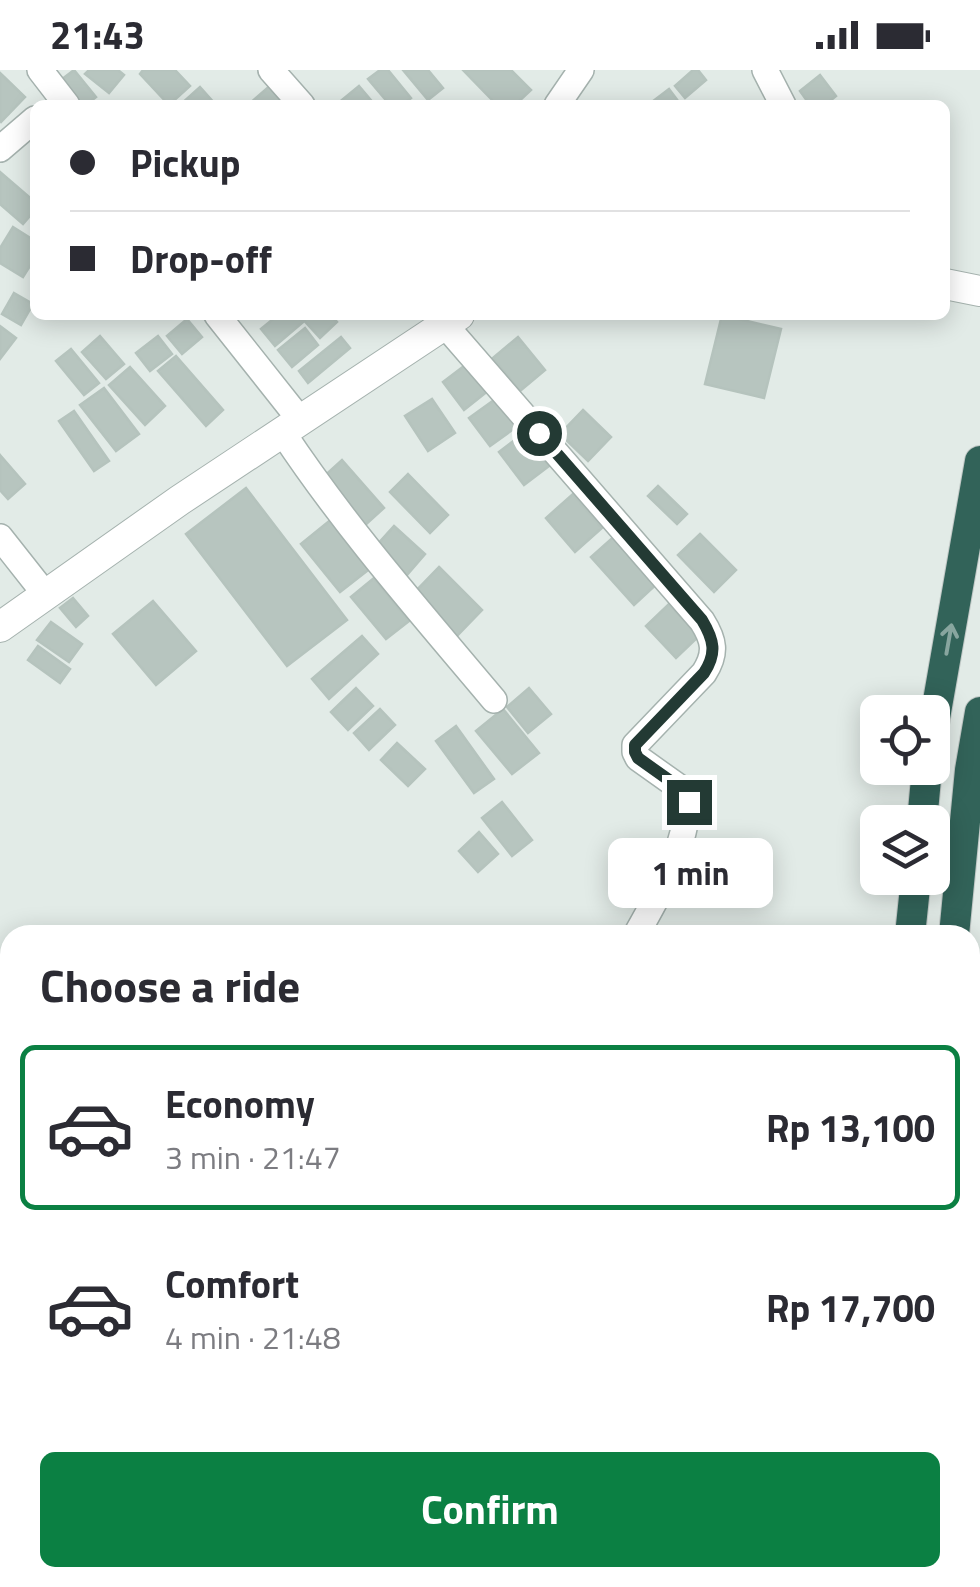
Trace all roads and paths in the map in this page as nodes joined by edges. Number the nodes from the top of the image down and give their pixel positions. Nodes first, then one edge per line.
1 (40, 70) edge
2 (271, 70) edge
3 (581, 70) edge
4 (764, 70) edge
5 (58, 100) edge
6 (298, 100) edge
7 (560, 100) edge
8 (780, 100) edge
9 (30, 122) edge
10 (0, 149) edge
11 (950, 285) edge
12 (980, 290) edge
13 (220, 320) edge
14 (452, 320) edge
15 (292, 427) junction
16 (980, 461) edge
17 (0, 537) edge
18 (46, 594) junction
19 (0, 627) edge
20 (939, 695) edge
21 (494, 700) dead end
22 (980, 712) edge
23 (914, 895) edge
24 (642, 925) edge
25 (911, 925) edge
26 (955, 925) edge

1 - 5 street
2 - 6 street
3 - 7 street
4 - 8 street
9 - 10 street
11 - 12 street
13 - 15 street
14 - 15 street
14 - 24 street
15 - 18 street
15 - 21 street
20 -> 16 highway
17 - 18 street
18 - 19 street
22 - 26 highway
23 - 25 highway

